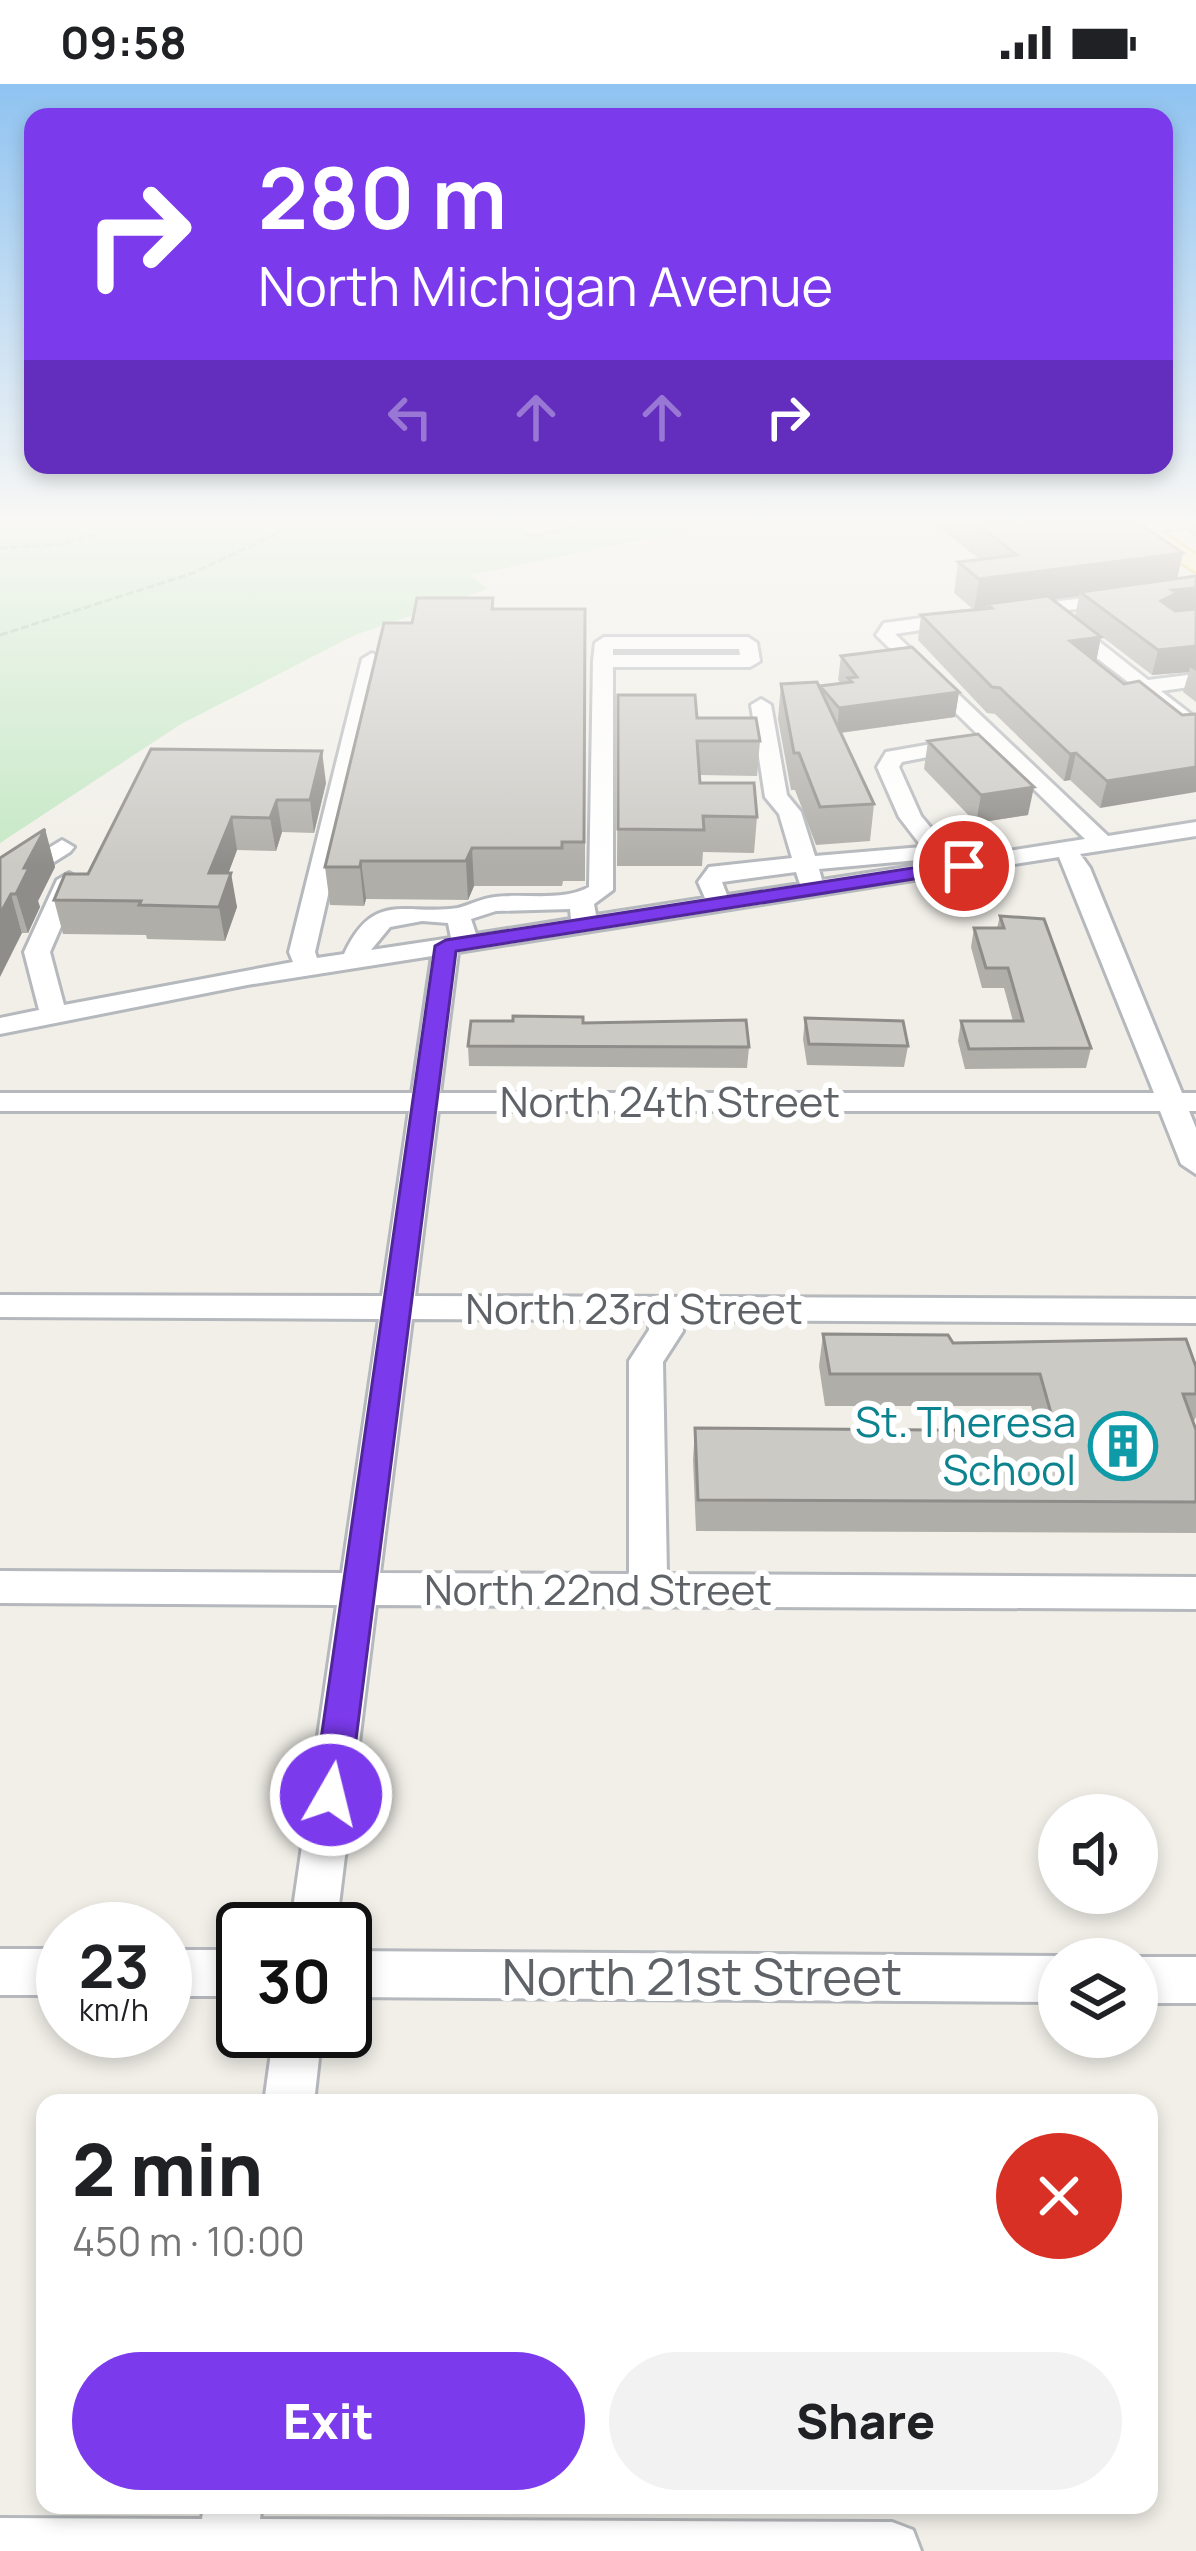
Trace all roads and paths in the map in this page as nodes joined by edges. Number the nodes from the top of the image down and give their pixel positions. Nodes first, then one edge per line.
1 (890, 636) edge
2 (1081, 636) edge
3 (372, 659) edge
4 (603, 661) junction
5 (1196, 680) edge
6 (1144, 687) junction
7 (761, 705) dead end
8 (1196, 728) edge
9 (999, 740) junction
10 (1196, 829) edge
11 (1103, 844) junction
12 (62, 847) dead end
13 (1065, 850) junction
14 (956, 861) junction
15 (809, 877) junction
16 (69, 880) edge
17 (0, 890) edge
18 (584, 913) junction
19 (455, 935) junction
20 (354, 960) junction
21 (308, 968) junction
22 (54, 1014) junction
23 (0, 1026) edge
24 (0, 1102) edge
25 (427, 1102) junction
26 (1184, 1102) edge
27 (1196, 1164) edge
28 (0, 1306) edge
29 (398, 1307) junction
30 (664, 1309) junction
31 (1196, 1311) edge
32 (0, 1587) edge
33 (359, 1589) junction
34 (648, 1591) junction
35 (1196, 1594) edge
36 (317, 1902) edge
37 (0, 1972) edge
38 (36, 1972) edge
39 (372, 1974) edge
40 (1038, 1979) edge
41 (1158, 1980) edge
42 (1196, 1980) edge
43 (295, 2058) edge
44 (290, 2094) edge
45 (229, 2534) edge
46 (0, 2547) edge
47 (892, 2551) edge

1 - 9 street
2 - 6 street
3 - 21 street
4 - 4 street
4 - 18 street
5 - 6 street
6 - 8 street
7 - 15 street
9 - 11 street
9 - 14 street
10 - 11 street
11 - 13 street
12 - 17 street
13 - 14 street
13 - 26 street
14 - 15 street
15 - 18 street
16 - 22 street
18 - 19 street
19 - 20 street
19 - 20 street
19 - 25 street
20 - 21 street
21 - 22 street
22 - 23 street
24 - 25 street, North 24th Street
25 - 26 street, North 24th Street
25 - 29 street
26 - 27 street
28 - 29 street, North 23rd Street
29 - 30 street, North 23rd Street
29 - 33 street
30 - 31 street, North 23rd Street
30 - 34 street
32 - 33 street, North 22nd Street
33 - 34 street, North 22nd Street
33 - 36 street
34 - 35 street, North 22nd Street
37 - 38 street
39 - 40 street, North 21st Street
41 - 42 street
43 - 44 street
45 - 46 street
45 - 47 street

